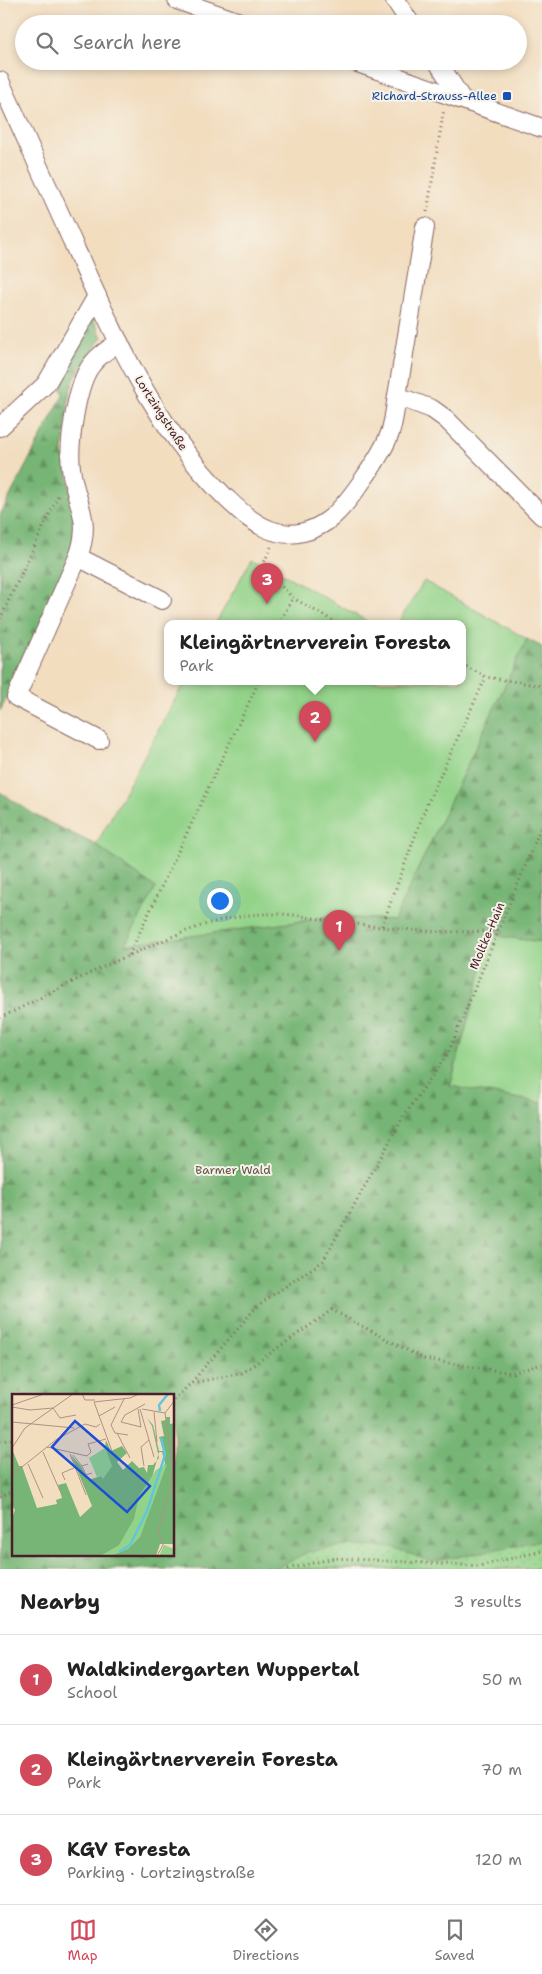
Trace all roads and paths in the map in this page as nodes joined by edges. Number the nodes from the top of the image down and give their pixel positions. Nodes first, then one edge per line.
1 (177, 0) edge
2 (395, 0) edge
3 (220, 15) edge
4 (405, 15) edge
5 (379, 70) edge
6 (442, 70) edge
7 (0, 81) edge
8 (461, 98) junction
9 (444, 109) dead end
10 (542, 128) edge
11 (424, 227) joint
12 (97, 296) junction
13 (118, 342) junction
14 (397, 396) junction
15 (0, 427) edge
16 (70, 468) junction
17 (542, 516) edge
18 (269, 552) dead end
19 (78, 557) junction
20 (293, 598) junction
21 (162, 600) dead end
22 (0, 619) edge
23 (281, 620) edge
24 (332, 620) edge
25 (466, 666) edge
26 (486, 677) junction
27 (257, 685) edge
28 (542, 686) edge
29 (99, 740) dead end
30 (542, 825) edge
31 (382, 926) junction
32 (500, 930) junction
33 (129, 955) junction
34 (0, 1018) edge
35 (542, 1364) edge
36 (192, 1383) junction
37 (175, 1399) edge
38 (12, 1493) edge
39 (0, 1497) edge
40 (542, 1551) edge
41 (288, 1569) edge

1 - 3 street
2 - 4 street
5 - 8 street
6 - 8 street
7 - 12 street, Lortzingstraße
8 - 10 street
9 - 11 path
11 - 14 street, Lortzingstraße
12 - 13 street, Lortzingstraße
12 - 15 street
13 - 14 street, Lortzingstraße
13 - 16 street
14 - 17 street
16 - 19 street
16 - 22 path
18 - 20 path
19 - 21 street
19 - 29 street
20 - 23 path
20 - 24 path
25 - 26 path
26 - 28 path
26 - 31 path
27 - 33 path
30 - 32 path, Moltke-Hain
31 - 32 path
31 - 33 path
32 - 36 path, Moltke-Hain
33 - 34 path
35 - 36 path
36 - 37 path, Moltke-Hain
38 - 39 path
40 - 41 path

